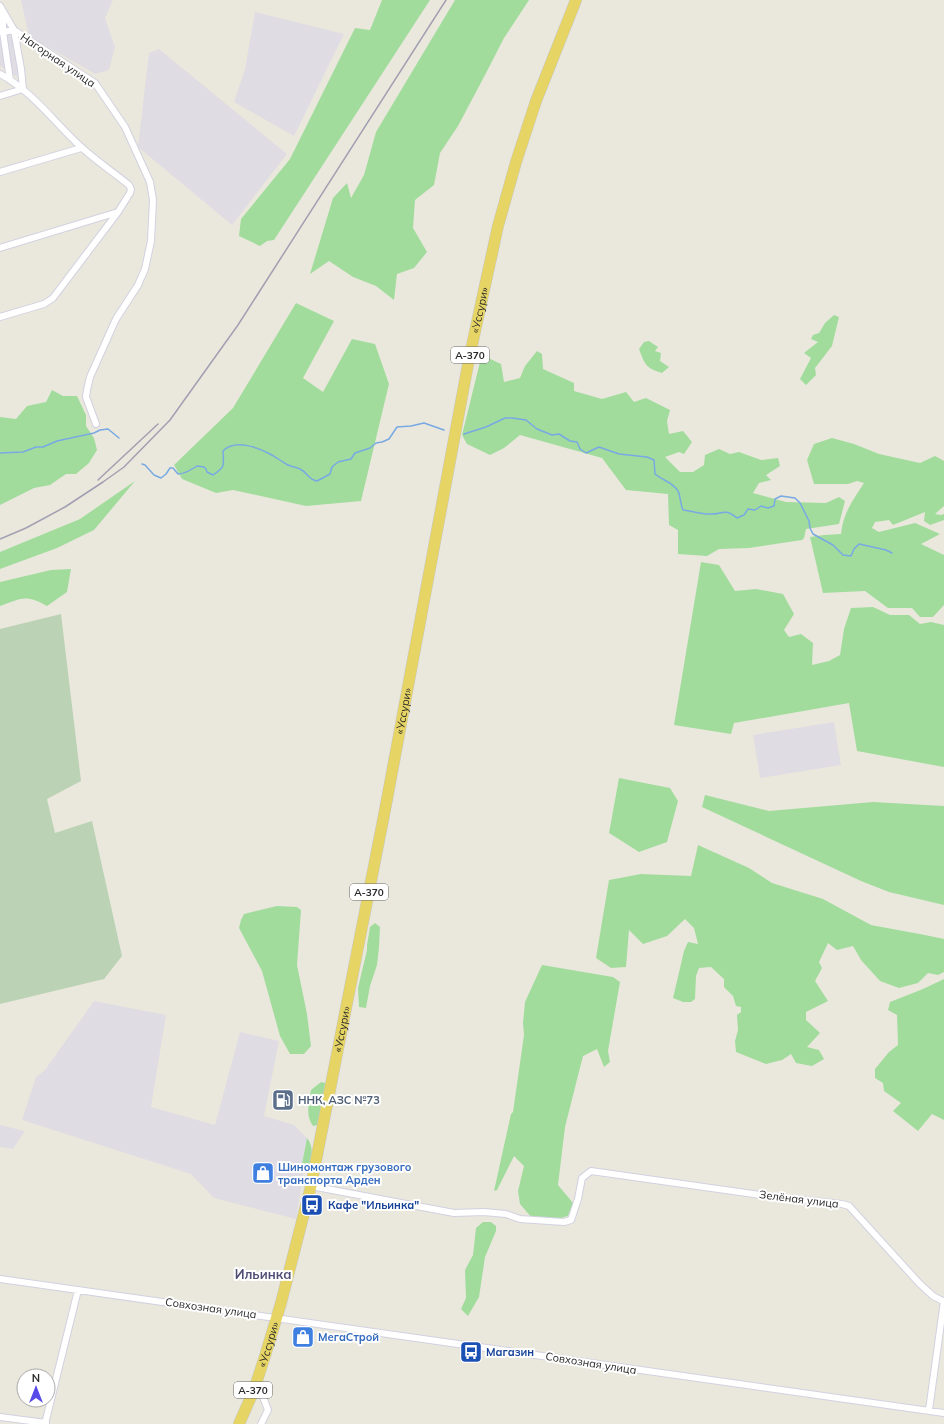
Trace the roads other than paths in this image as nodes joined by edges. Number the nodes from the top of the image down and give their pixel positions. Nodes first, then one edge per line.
1 (576, 0) edge
2 (1, 9) edge
3 (14, 30) junction
4 (2, 32) edge
5 (0, 74) edge
6 (10, 80) junction
7 (23, 89) junction
8 (0, 96) edge
9 (82, 148) junction
10 (0, 172) edge
11 (118, 212) junction
12 (0, 248) edge
13 (0, 317) edge
14 (96, 424) dead end
15 (311, 1186) junction
16 (0, 1278) edge
17 (78, 1290) junction
18 (944, 1301) edge
19 (277, 1317) junction
20 (254, 1390) junction
21 (928, 1410) junction
22 (944, 1413) edge
23 (0, 1417) edge
24 (46, 1423) edge
25 (239, 1424) edge
26 (261, 1424) edge

1 - 15 highway, «Уссури» / А-370
2 - 3 street, Нагорная улица
2 - 4 street
3 - 4 street
3 - 7 street
3 - 14 street, Нагорная улица
4 - 6 street
5 - 6 street
6 - 7 street
7 - 8 street
7 - 9 street
9 - 10 street
9 - 11 street
11 - 12 street
11 - 13 street
15 - 18 street, Зелёная улица
15 - 19 highway, «Уссури» / А-370
16 - 17 street, Совхозная улица
17 - 19 street, Совхозная улица
17 - 24 street
18 - 21 street
19 - 20 highway, «Уссури» / А-370
19 - 21 street, Совхозная улица
20 - 25 highway, «Уссури» / А-370
20 - 26 street
21 - 22 street, Совхозная улица
23 - 24 street

